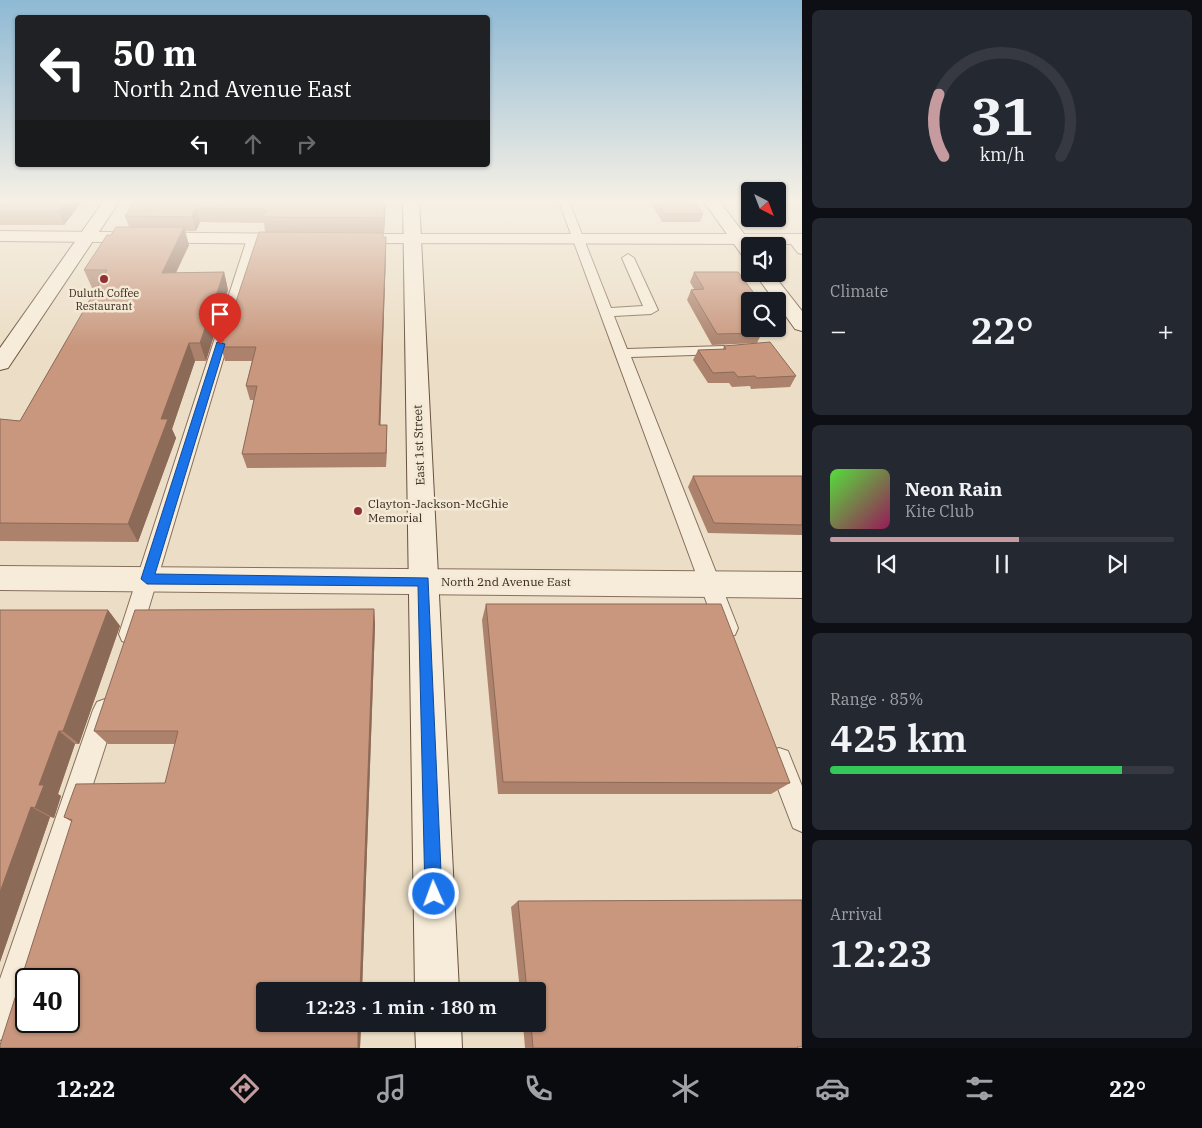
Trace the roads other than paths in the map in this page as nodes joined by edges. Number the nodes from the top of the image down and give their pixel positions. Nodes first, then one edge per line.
1 (79, 248) edge
2 (250, 248) edge
3 (412, 248) edge
4 (583, 248) edge
5 (628, 258) dead end
6 (771, 282) edge
7 (606, 312) junction
8 (799, 316) edge
9 (740, 350) edge
10 (622, 353) junction
11 (0, 363) edge
12 (0, 578) edge
13 (147, 579) junction
14 (424, 581) junction
15 (710, 584) junction
16 (802, 585) edge
17 (734, 646) edge
18 (123, 655) edge
19 (114, 683) edge
20 (773, 746) edge
21 (802, 819) edge
22 (437, 982) edge
23 (0, 1024) edge
24 (438, 1032) edge
25 (439, 1048) edge

1 - 11 street
2 - 13 lane
3 - 14 street, East 1st Street
4 - 7 lane
5 - 7 lane
6 - 8 street
7 - 10 lane
9 - 10 lane
10 - 15 lane
12 - 13 street, North 2nd Avenue East
13 - 14 street, North 2nd Avenue East
13 - 18 lane
14 - 15 street, North 2nd Avenue East
14 - 22 street, East 1st Street
15 - 16 street, North 2nd Avenue East
15 - 17 lane
19 - 23 lane
20 - 21 lane
24 - 25 street

